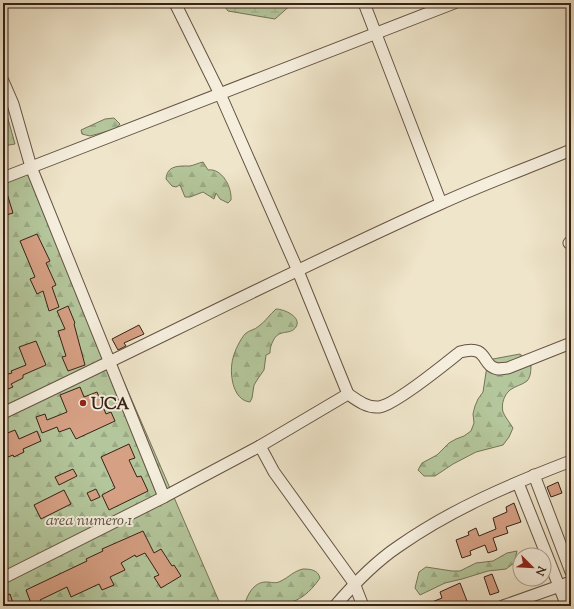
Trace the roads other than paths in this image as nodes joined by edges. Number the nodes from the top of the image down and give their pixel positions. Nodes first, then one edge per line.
1 (175, 3) edge
2 (364, 3) edge
3 (454, 3) edge
4 (376, 33) junction
5 (3, 81) edge
6 (220, 94) junction
7 (571, 150) edge
8 (31, 167) junction
9 (3, 178) edge
10 (440, 203) junction
11 (298, 271) junction
12 (571, 343) edge
13 (110, 363) junction
14 (348, 394) junction
15 (3, 412) edge
16 (260, 446) junction
17 (571, 461) edge
18 (534, 475) junction
19 (518, 483) junction
20 (164, 497) junction
21 (571, 572) edge
22 (3, 578) edge
23 (571, 582) edge
24 (354, 583) junction
25 (560, 587) junction
26 (334, 606) edge
27 (363, 606) edge
28 (503, 606) edge
29 (567, 606) edge

1 - 6 street
2 - 4 street
3 - 4 street
4 - 6 street
4 - 10 street
5 - 8 street
6 - 8 street
6 - 11 street
7 - 10 street
8 - 9 street
8 - 13 street
10 - 11 street
11 - 13 street
11 - 14 street
12 - 14 street
13 - 15 street
13 - 20 street
14 - 16 street
16 - 20 street
16 - 24 street
17 - 18 street
18 - 19 street
18 - 21 street
19 - 24 street
19 - 25 street
20 - 22 street
23 - 25 street
24 - 26 street
24 - 27 street
25 - 28 street
25 - 29 street

